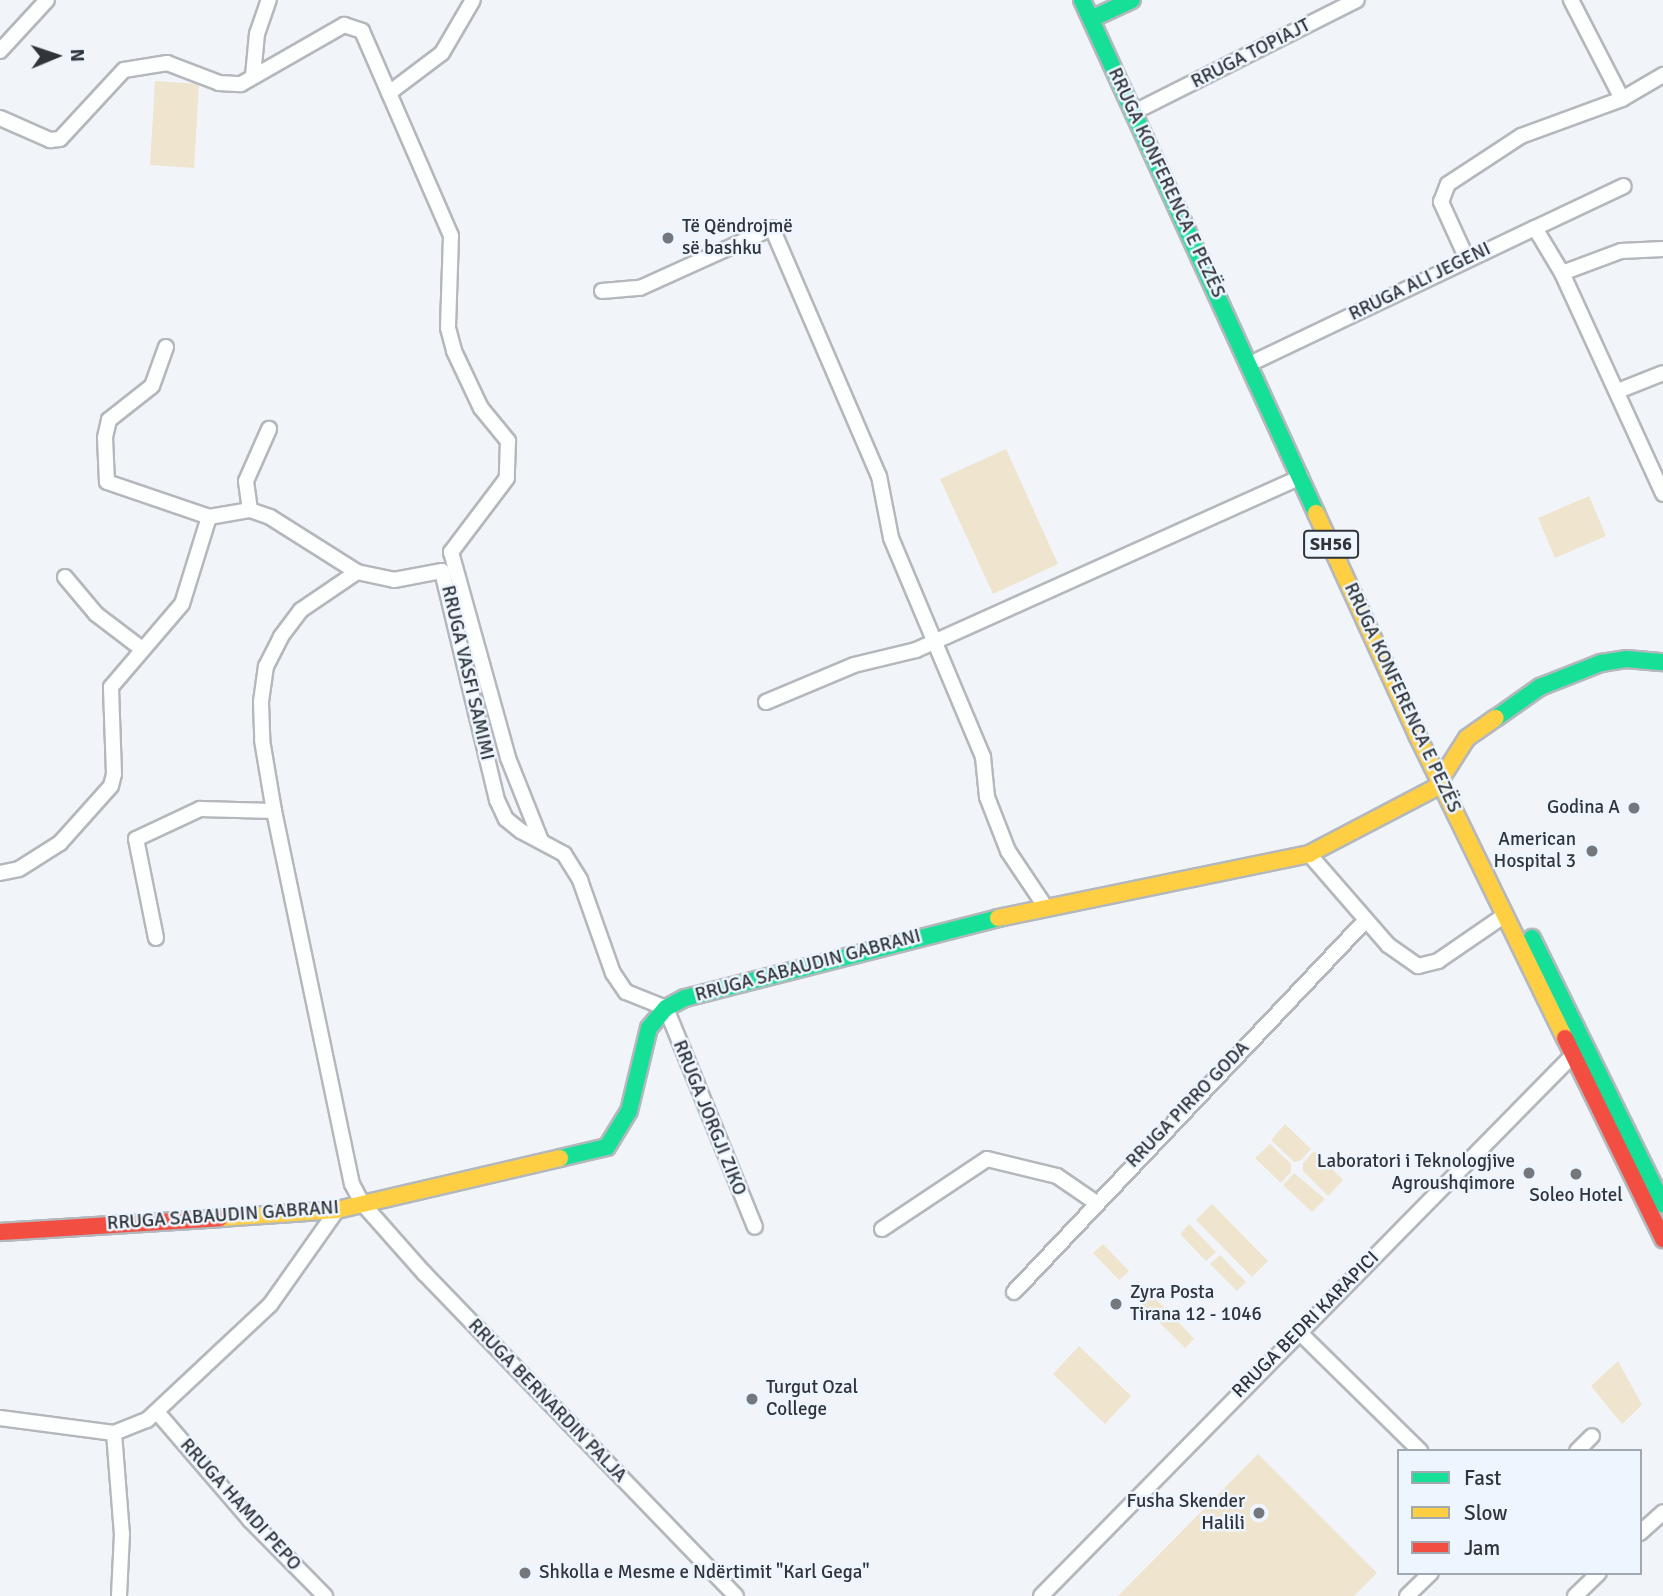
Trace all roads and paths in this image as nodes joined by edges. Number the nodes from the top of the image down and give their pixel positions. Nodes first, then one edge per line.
1 (47, 0) edge
2 (269, 0) edge
3 (473, 0) edge
4 (1082, 0) edge
5 (1132, 0) edge
6 (1357, 0) edge
7 (1572, 0) edge
8 (1096, 11) edge
9 (0, 51) edge
10 (1663, 75) edge
11 (253, 76) junction
12 (389, 93) junction
13 (1622, 99) junction
14 (1144, 107) junction
15 (0, 118) edge
16 (1624, 186) dead end
17 (1535, 228) junction
18 (1663, 249) edge
19 (1467, 259) junction
20 (1562, 273) junction
21 (601, 291) dead end
22 (166, 347) dead end
23 (1258, 360) junction
24 (1663, 373) edge
25 (1618, 391) junction
26 (269, 429) dead end
27 (1301, 477) junction
28 (1663, 494) edge
29 (250, 510) junction
30 (209, 517) junction
31 (357, 572) junction
32 (65, 577) dead end
33 (935, 641) junction
34 (142, 649) junction
35 (1663, 662) edge
36 (766, 702) dead end
37 (1443, 774) junction
38 (274, 811) junction
39 (541, 841) junction
40 (1309, 853) junction
41 (0, 873) edge
42 (1045, 906) junction
43 (1505, 915) junction
44 (1365, 921) junction
45 (156, 938) dead end
46 (666, 1008) junction
47 (1572, 1056) junction
48 (1095, 1202) junction
49 (362, 1203) junction
50 (1663, 1204) edge
51 (337, 1210) junction
52 (755, 1227) dead end
53 (882, 1229) dead end
54 (0, 1232) edge
55 (1663, 1238) edge
56 (1014, 1292) dead end
57 (1299, 1332) junction
58 (158, 1413) junction
59 (0, 1418) edge
60 (114, 1433) junction
61 (1592, 1436) dead end
62 (1418, 1449) edge
63 (1579, 1449) edge
64 (1663, 1511) edge
65 (1642, 1531) edge
66 (1429, 1575) edge
67 (1597, 1575) edge
68 (119, 1596) edge
69 (325, 1596) edge
70 (736, 1596) edge
71 (1041, 1596) edge
72 (1406, 1596) edge
73 (1575, 1596) edge

1 - 9 street
2 - 11 street
3 - 12 street
4 - 8 main road, RRUGA KONFERENCA E PEZËS / SH56
5 - 8 main road
6 - 14 street, RRUGA TOPIAJT
7 - 13 street
8 - 14 main road, RRUGA KONFERENCA E PEZËS / SH56
8 - 27 main road, RRUGA KONFERENCA E PEZËS / SH56
10 - 13 street
11 - 12 street
11 - 15 street
12 - 39 street
13 - 19 street
14 - 23 main road, RRUGA KONFERENCA E PEZËS / SH56
16 - 17 street, RRUGA ALI JEGENI
17 - 19 street, RRUGA ALI JEGENI
17 - 20 street
18 - 20 street
19 - 23 street, RRUGA ALI JEGENI
20 - 25 street
21 - 33 street
22 - 30 street
23 - 37 main road, RRUGA KONFERENCA E PEZËS / SH56
24 - 25 street
25 - 28 street
26 - 29 street
27 - 33 street
27 - 37 main road, RRUGA KONFERENCA E PEZËS / SH56
29 - 30 street
29 - 31 street, RRUGA VASFI SAMIMI
30 - 34 street
31 - 38 street
31 - 39 street, RRUGA VASFI SAMIMI
32 - 34 street
33 - 36 street
33 - 42 street
34 - 41 street
35 - 37 main road, RRUGA SABAUDIN GABRANI
37 - 40 main road, RRUGA SABAUDIN GABRANI
37 - 43 main road, RRUGA KONFERENCA E PEZËS / SH56
37 - 50 main road, RRUGA KONFERENCA E PEZËS / SH56
38 - 45 street
38 - 49 street
39 - 46 street
40 - 42 main road, RRUGA SABAUDIN GABRANI
40 - 44 street
42 - 46 main road, RRUGA SABAUDIN GABRANI
43 - 44 street
43 - 47 main road, RRUGA KONFERENCA E PEZËS / SH56
44 - 48 street, RRUGA PIRRO GODA
46 - 49 main road, RRUGA SABAUDIN GABRANI
46 - 52 street, RRUGA JORGJI ZIKO
47 - 55 main road, RRUGA KONFERENCA E PEZËS / SH56
47 - 57 street, RRUGA BEDRI KARAPICI
48 - 53 street
48 - 56 street, RRUGA PIRRO GODA
49 - 51 main road, RRUGA SABAUDIN GABRANI
49 - 70 street, RRUGA BERNARDIN PALJA
51 - 54 main road, RRUGA SABAUDIN GABRANI
51 - 58 street
57 - 62 street
57 - 71 street, RRUGA BEDRI KARAPICI
58 - 60 street
58 - 69 street, RRUGA HAMDI PEPO
59 - 60 street
60 - 68 street
61 - 63 street
64 - 65 street
66 - 72 street
67 - 73 street

